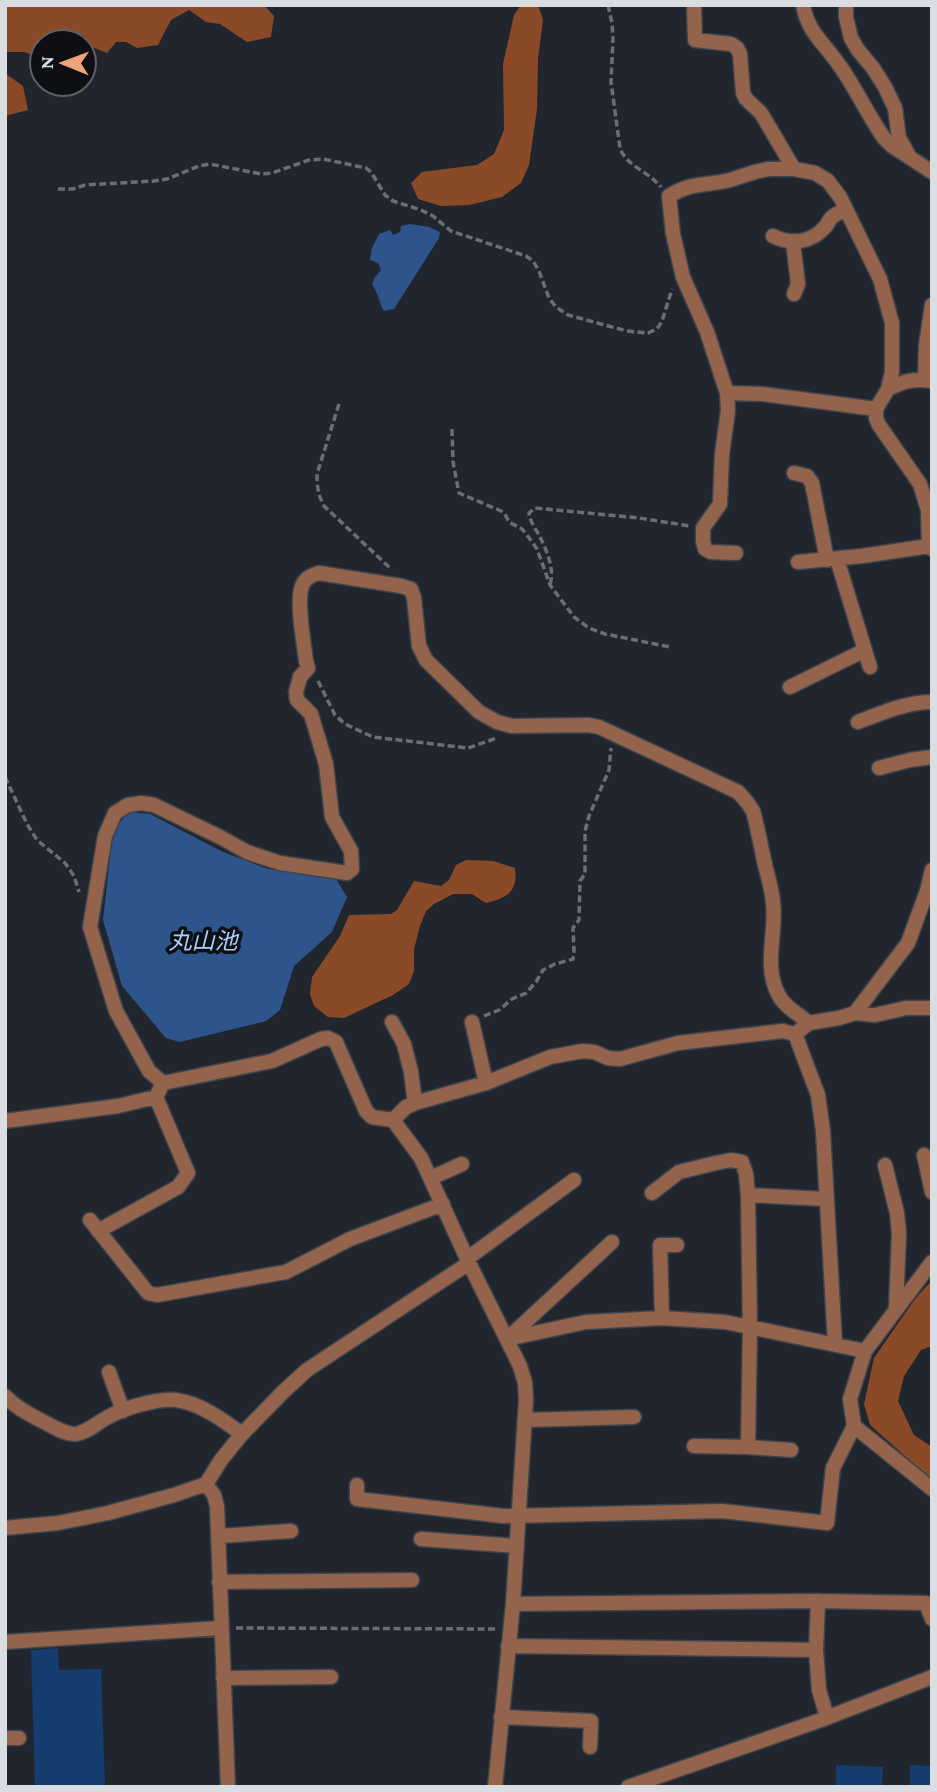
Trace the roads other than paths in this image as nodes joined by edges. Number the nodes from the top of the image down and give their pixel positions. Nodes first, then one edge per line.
1 (694, 5) edge
2 (803, 5) edge
3 (846, 5) edge
4 (910, 157) junction
5 (794, 169) junction
6 (932, 172) edge
7 (846, 209) junction
8 (774, 236) dead end
9 (793, 242) junction
10 (794, 293) dead end
11 (932, 305) edge
12 (928, 381) edge
13 (888, 389) junction
14 (727, 393) junction
15 (876, 409) junction
16 (794, 473) dead end
17 (931, 547) edge
18 (736, 553) dead end
19 (832, 559) junction
20 (798, 562) dead end
21 (864, 650) junction
22 (870, 667) dead end
23 (790, 687) dead end
24 (932, 702) edge
25 (858, 722) dead end
26 (932, 757) edge
27 (879, 768) dead end
28 (932, 870) edge
29 (932, 1008) edge
30 (855, 1013) junction
31 (472, 1021) road end
32 (392, 1022) dead end
33 (809, 1023) junction
34 (794, 1034) junction
35 (163, 1083) junction
36 (486, 1083) junction
37 (156, 1097) junction
38 (415, 1102) junction
39 (393, 1120) junction
40 (5, 1121) edge
41 (924, 1155) dead end
42 (462, 1164) dead end
43 (885, 1165) dead end
44 (431, 1178) junction
45 (574, 1180) dead end
46 (932, 1192) edge
47 (652, 1193) dead end
48 (748, 1195) junction
49 (826, 1199) junction
50 (443, 1204) junction
51 (612, 1242) dead end
52 (677, 1245) dead end
53 (469, 1261) junction
54 (932, 1262) edge
55 (896, 1308) junction
56 (662, 1318) junction
57 (750, 1328) junction
58 (507, 1339) junction
59 (835, 1344) junction
60 (864, 1350) junction
61 (109, 1372) dead end
62 (5, 1396) edge
63 (123, 1411) junction
64 (634, 1417) dead end
65 (525, 1420) junction
66 (854, 1426) junction
67 (242, 1434) junction
68 (694, 1446) dead end
69 (748, 1447) junction
70 (790, 1450) dead end
71 (206, 1484) junction
72 (357, 1485) dead end
73 (932, 1489) edge
74 (518, 1515) junction
75 (5, 1528) edge
76 (291, 1531) dead end
77 (219, 1536) junction
78 (421, 1539) dead end
79 (517, 1546) junction
80 (412, 1580) dead end
81 (219, 1582) junction
82 (818, 1601) junction
83 (513, 1604) junction
84 (932, 1619) edge
85 (220, 1628) junction
86 (5, 1642) edge
87 (509, 1646) junction
88 (816, 1650) junction
89 (331, 1677) dead end
90 (932, 1677) edge
91 (223, 1678) junction
92 (501, 1717) junction
93 (827, 1717) junction
94 (590, 1747) dead end
95 (228, 1787) edge
96 (495, 1787) edge
97 (628, 1787) edge

1 - 5 street
2 - 4 street
3 - 4 street
4 - 6 street
5 - 7 street
5 - 14 street
7 - 9 street
7 - 13 street
8 - 9 street
9 - 10 street
11 - 12 street
12 - 13 street
13 - 15 street
14 - 15 street
14 - 18 street
15 - 17 street
16 - 19 street
17 - 19 street
19 - 20 street
19 - 21 street
21 - 22 street
21 - 23 street
24 - 25 street
26 - 27 street
28 - 30 street
29 - 30 street
30 - 33 street
31 - 36 street
32 - 38 street
33 - 34 street
33 - 35 street
34 - 36 street
34 - 49 street
35 - 37 street
35 - 39 street
36 - 38 street
37 - 40 street
37 - 50 street
38 - 39 street
39 - 44 street
41 - 46 street
42 - 44 street
43 - 55 street
44 - 50 street
45 - 53 street
47 - 48 street
48 - 49 street
48 - 57 street
49 - 59 street
50 - 53 street
51 - 58 street
52 - 56 street
53 - 58 street
53 - 67 street
54 - 55 street
55 - 60 street
56 - 57 street
56 - 58 street
57 - 59 street
57 - 69 street
58 - 65 street
59 - 60 street
60 - 66 street
61 - 63 street
62 - 63 street
63 - 67 street
64 - 65 street
65 - 74 street
66 - 73 street
66 - 74 street
67 - 71 street
68 - 69 street
69 - 70 street
71 - 75 street
71 - 77 street
72 - 74 street
74 - 79 street
76 - 77 street
77 - 81 street
78 - 79 street
79 - 83 street
80 - 81 street
81 - 85 street
82 - 83 street
82 - 84 street
82 - 88 street
83 - 87 street
85 - 86 street
85 - 91 street
87 - 88 street
87 - 92 street
88 - 93 street
89 - 91 street
90 - 93 street
91 - 95 street
92 - 94 street
92 - 96 street
93 - 97 street

